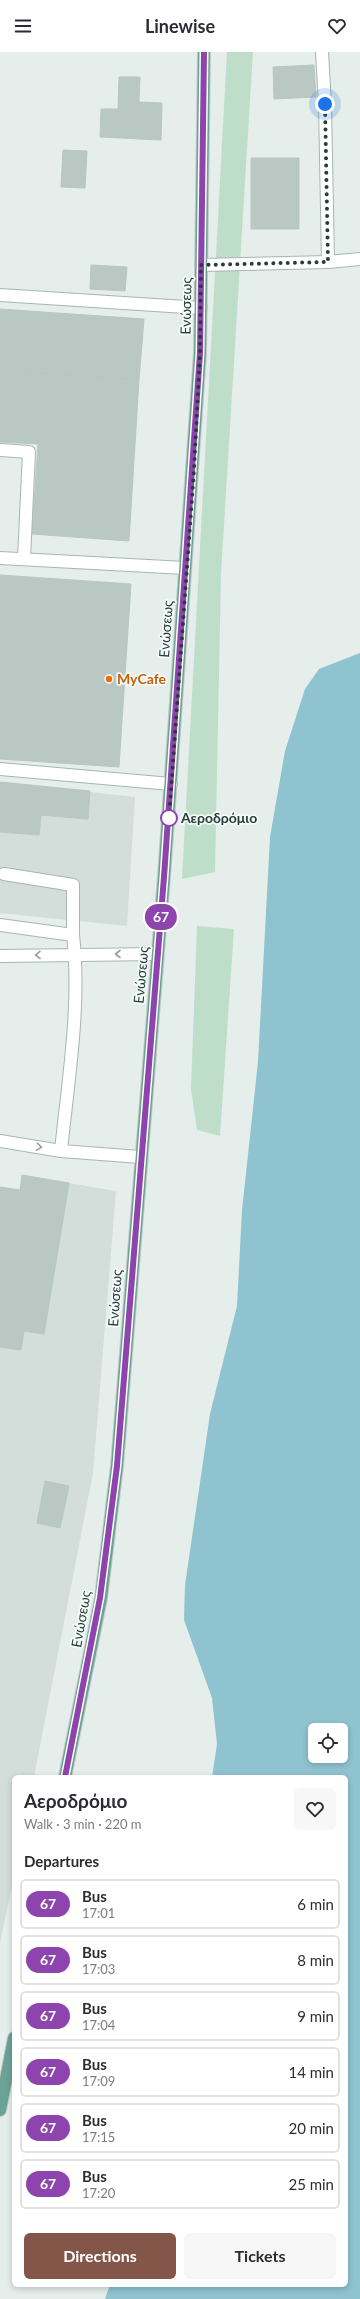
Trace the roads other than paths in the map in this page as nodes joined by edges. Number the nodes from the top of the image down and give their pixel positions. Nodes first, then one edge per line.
1 (204, 52) edge
2 (322, 52) edge
3 (360, 259) edge
4 (328, 262) junction
5 (201, 265) junction
6 (0, 295) edge
7 (201, 308) junction
8 (0, 450) edge
9 (0, 558) edge
10 (24, 559) junction
11 (186, 568) junction
12 (0, 769) edge
13 (171, 784) junction
14 (4, 874) dead end
15 (0, 925) edge
16 (73, 935) junction
17 (75, 954) junction
18 (157, 954) junction
19 (0, 956) edge
20 (0, 1141) edge
21 (61, 1151) junction
22 (140, 1157) junction
23 (65, 1775) edge
24 (12, 2048) edge
25 (0, 2110) edge

1 - 5 main road, Ενώσεως
2 - 4 lane
3 - 4 lane
4 - 5 lane
5 - 7 main road, Ενώσεως
6 - 7 lane
7 - 11 main road, Ενώσεως
8 - 10 lane
9 - 10 lane
10 - 11 lane
11 - 13 main road, Ενώσεως
12 - 13 lane
13 - 18 main road, Ενώσεως
14 - 16 lane
15 - 16 lane
16 - 17 lane
18 -> 17 lane
17 -> 19 lane
17 - 21 lane
18 - 22 main road, Ενώσεως
20 -> 21 lane
21 - 22 lane
22 - 23 main road, Ενώσεως
24 - 25 main road

